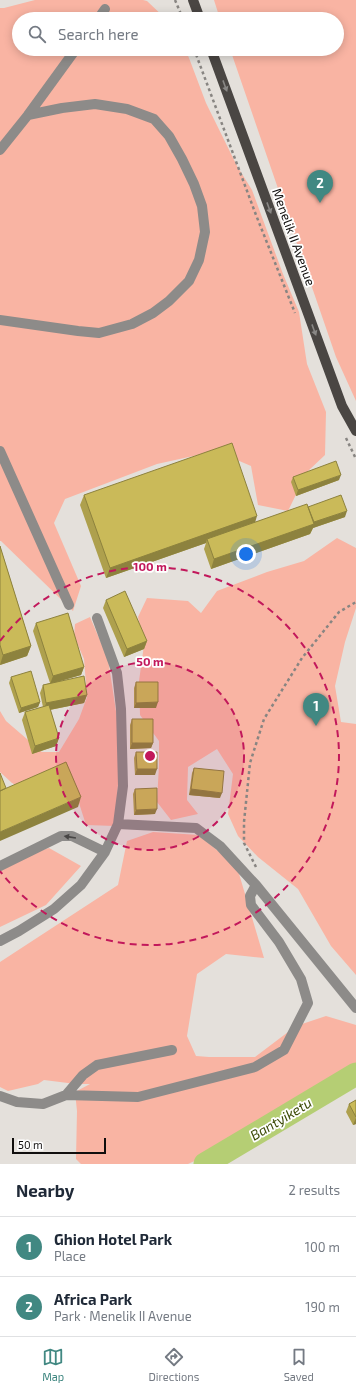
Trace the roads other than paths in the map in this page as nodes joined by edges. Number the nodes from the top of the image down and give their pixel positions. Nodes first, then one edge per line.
1 (193, 0) edge
2 (105, 9) dead end
3 (103, 12) edge
4 (197, 12) edge
5 (71, 56) edge
6 (214, 56) edge
7 (28, 115) junction
8 (0, 150) edge
9 (0, 320) edge
10 (356, 431) edge
11 (0, 451) edge
12 (69, 605) dead end
13 (97, 618) dead end
14 (118, 824) junction
15 (105, 852) junction
16 (0, 866) edge
17 (256, 886) junction
18 (0, 941) edge
19 (356, 1008) edge
20 (172, 1050) dead end
21 (66, 1095) junction
22 (0, 1096) edge

1 - 4 main road
2 - 3 lane
5 - 7 lane
6 -> 10 main road, Menelik II Avenue
7 - 8 lane
7 - 9 lane
11 - 12 lane
13 - 14 lane
14 - 15 lane
14 - 17 lane
15 -> 16 lane
15 - 18 lane
17 - 19 lane
17 - 21 lane
20 - 21 lane
21 - 22 lane

